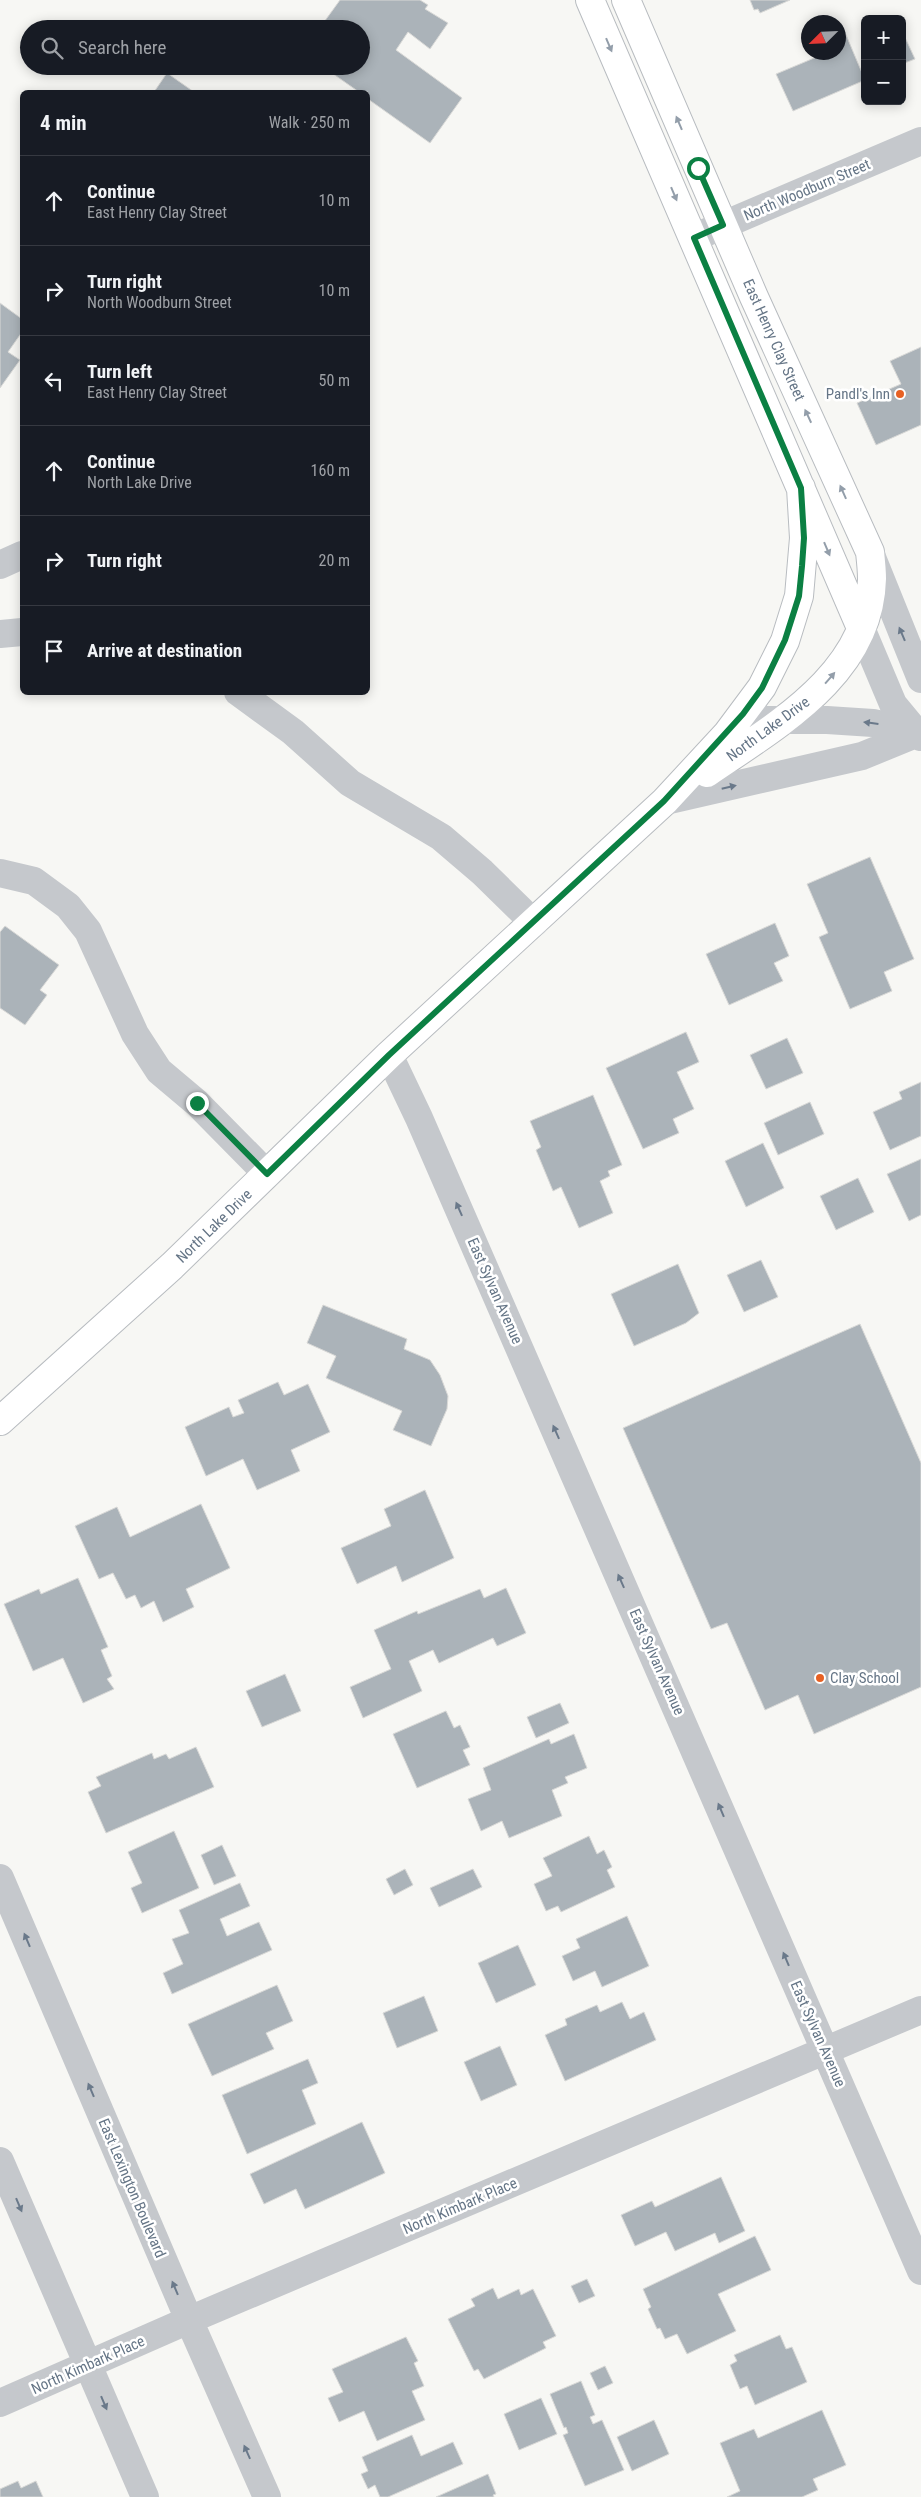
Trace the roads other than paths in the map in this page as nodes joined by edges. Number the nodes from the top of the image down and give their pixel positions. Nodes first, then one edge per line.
1 (590, 0) edge
2 (626, 0) edge
3 (921, 141) edge
4 (723, 225) junction
5 (694, 238) junction
6 (801, 488) junction
7 (870, 552) junction
8 (20, 556) edge
9 (0, 565) edge
10 (861, 628) junction
11 (20, 632) edge
12 (0, 634) edge
13 (921, 679) edge
14 (242, 695) edge
15 (738, 720) junction
16 (784, 720) junction
17 (920, 730) edge
18 (664, 801) junction
19 (0, 873) edge
20 (534, 923) junction
21 (389, 1055) junction
22 (267, 1174) junction
23 (0, 1421) edge
24 (0, 1878) edge
25 (921, 2010) edge
26 (826, 2052) junction
27 (0, 2161) edge
28 (921, 2271) edge
29 (188, 2320) junction
30 (88, 2365) junction
31 (0, 2403) edge
32 (145, 2497) edge
33 (267, 2497) edge

1 -> 5 main road
4 -> 2 main road, East Henry Clay Street
3 - 4 street, North Woodburn Street
4 - 5 street, North Woodburn Street
7 -> 4 main road, East Henry Clay Street
5 - 6 main road
6 -> 10 main road
6 - 15 main road, North Lake Drive
7 - 10 main road, North Lake Drive
13 -> 7 street, East Henry Clay Street
8 - 9 street
16 -> 10 main road, North Lake Drive
10 - 17 street
11 - 12 street
14 - 20 street
15 - 16 street
15 - 18 main road, North Lake Drive
17 -> 16 street
16 - 18 main road, North Lake Drive
18 -> 17 street
18 - 20 main road, North Lake Drive
19 - 22 street
20 - 21 main road, North Lake Drive
21 - 22 main road, North Lake Drive
26 -> 21 street, East Sylvan Avenue
22 - 23 main road, North Lake Drive
29 -> 24 street, East Lexington Boulevard
25 - 26 street, North Kimbark Place
26 - 28 street, East Sylvan Avenue
26 - 29 street, North Kimbark Place
27 -> 30 street
29 - 30 street, North Kimbark Place
33 -> 29 street, East Lexington Boulevard
30 - 31 street, North Kimbark Place
30 -> 32 street

